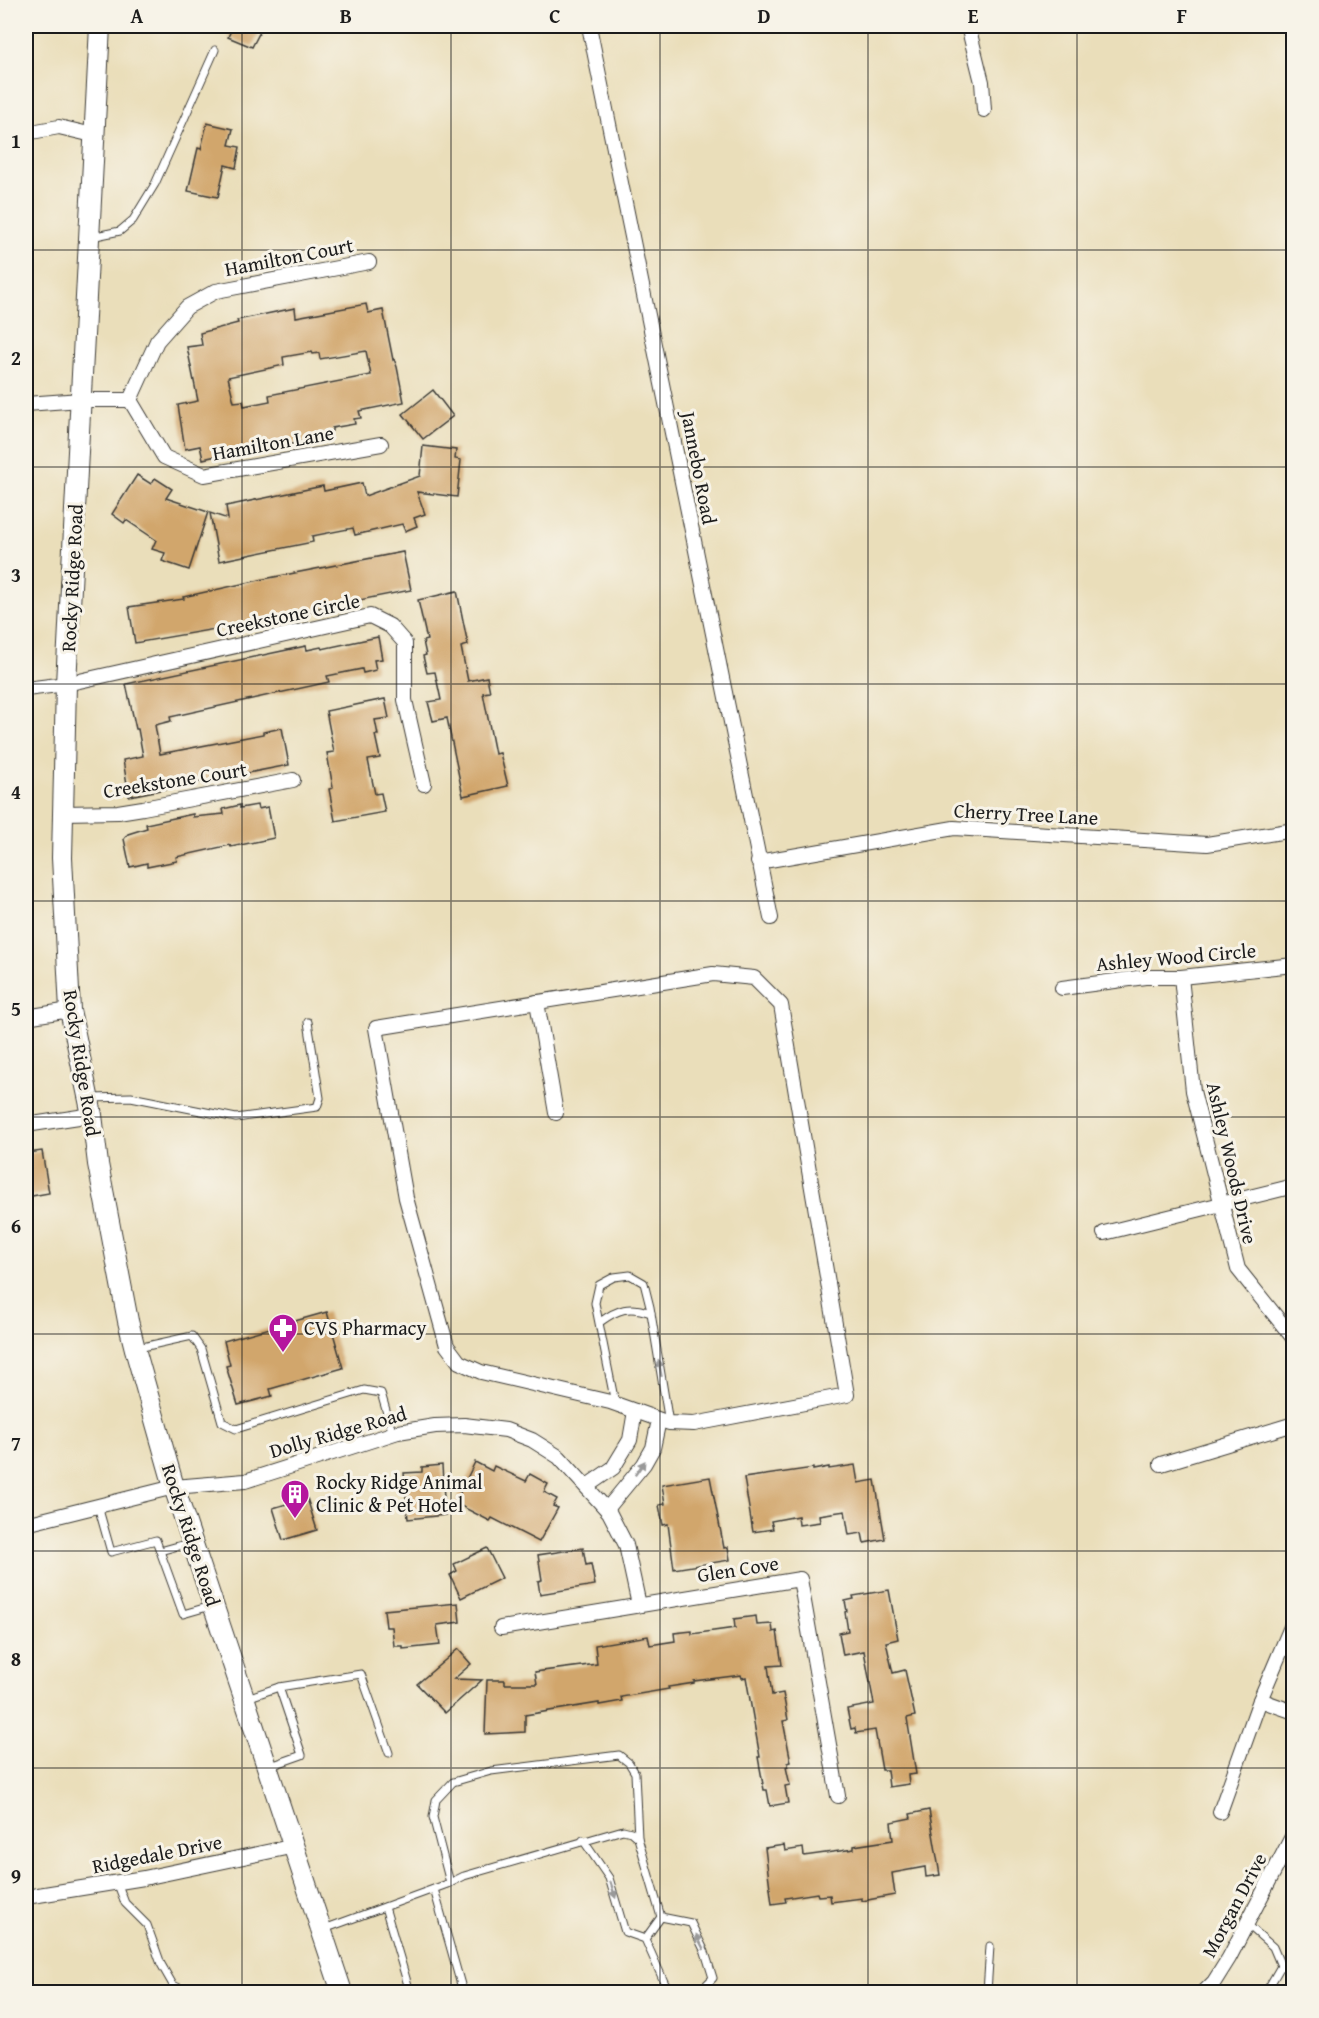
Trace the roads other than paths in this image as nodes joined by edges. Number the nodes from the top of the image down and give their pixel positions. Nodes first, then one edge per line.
1 (100, 26) edge
2 (589, 26) edge
3 (968, 26) edge
4 (215, 50) dead end
5 (984, 110) dead end
6 (26, 132) edge
7 (93, 135) junction
8 (88, 238) junction
9 (369, 262) dead end
10 (81, 400) junction
11 (130, 400) junction
12 (26, 404) edge
13 (381, 444) dead end
14 (66, 684) junction
15 (26, 690) edge
16 (293, 780) dead end
17 (424, 784) dead end
18 (63, 813) junction
19 (1293, 830) edge
20 (758, 862) junction
21 (771, 918) dead end
22 (1293, 965) edge
23 (1180, 977) junction
24 (1062, 988) dead end
25 (537, 1002) junction
26 (70, 1010) junction
27 (26, 1017) edge
28 (308, 1022) dead end
29 (91, 1107) junction
30 (556, 1113) dead end
31 (26, 1125) edge
32 (1293, 1186) edge
33 (1220, 1203) junction
34 (1104, 1233) dead end
35 (651, 1313) junction
36 (600, 1322) junction
37 (1293, 1339) edge
38 (135, 1349) junction
39 (615, 1404) junction
40 (635, 1411) junction
41 (664, 1421) junction
42 (1293, 1424) edge
43 (393, 1434) junction
44 (1161, 1464) dead end
45 (587, 1486) junction
46 (174, 1487) junction
47 (98, 1506) junction
48 (607, 1509) junction
49 (26, 1524) edge
50 (192, 1542) junction
51 (160, 1551) junction
52 (214, 1605) junction
53 (639, 1605) junction
54 (1293, 1620) edge
55 (501, 1628) dead end
56 (279, 1687) junction
57 (245, 1699) junction
58 (1260, 1700) junction
59 (1293, 1712) edge
60 (389, 1753) dead end
61 (268, 1767) junction
62 (838, 1796) dead end
63 (1220, 1812) dead end
64 (1293, 1833) edge
65 (638, 1838) junction
66 (583, 1840) junction
67 (295, 1846) junction
68 (1287, 1863) edge
69 (117, 1882) junction
70 (450, 1883) junction
71 (434, 1889) junction
72 (26, 1897) edge
73 (385, 1907) junction
74 (661, 1917) junction
75 (1246, 1924) junction
76 (322, 1929) junction
77 (645, 1939) junction
78 (990, 1946) dead end
79 (188, 1992) edge
80 (342, 1992) edge
81 (410, 1992) edge
82 (463, 1992) edge
83 (671, 1992) edge
84 (699, 1992) edge
85 (987, 1992) edge
86 (1204, 1992) edge
87 (1266, 1992) edge

1 - 7 main road, Rocky Ridge Road
2 - 20 street, Jannebo Road
3 - 5 street
4 - 8 lane
6 - 7 street
7 - 8 main road, Rocky Ridge Road
8 - 10 main road, Rocky Ridge Road
9 - 11 street, Hamilton Court
10 - 11 street
10 - 12 street
10 - 14 main road, Rocky Ridge Road
11 - 13 street, Hamilton Lane
14 - 15 street
14 - 17 street, Creekstone Circle
14 - 18 main road, Rocky Ridge Road
16 - 18 street, Creekstone Court
18 - 26 main road, Rocky Ridge Road
19 - 20 street, Cherry Tree Lane
20 - 21 street, Jannebo Road
22 - 23 street, Ashley Wood Circle
23 - 24 street, Ashley Wood Circle
23 - 33 street, Ashley Woods Drive
25 - 30 street
25 - 39 street
25 - 41 street
26 - 27 street
26 - 29 main road, Rocky Ridge Road
28 - 29 lane
29 - 31 street
29 - 38 main road, Rocky Ridge Road
32 - 33 street
33 - 34 street
33 - 37 street, Ashley Woods Drive
35 - 36 lane
35 - 36 lane
41 -> 35 lane
36 - 39 lane
38 - 43 lane
38 - 46 main road, Rocky Ridge Road
39 - 40 street
40 - 41 street
40 - 45 street
48 -> 41 street
42 - 44 street
43 - 45 street, Dolly Ridge Road
43 - 46 street, Dolly Ridge Road
45 - 48 street, Dolly Ridge Road
46 - 47 street, Dolly Ridge Road
46 - 50 main road, Rocky Ridge Road
47 - 49 street, Dolly Ridge Road
47 - 51 lane
48 - 53 street, Dolly Ridge Road
50 - 51 lane
50 - 52 main road, Rocky Ridge Road
51 - 52 lane
52 - 57 main road, Rocky Ridge Road
53 - 55 street, Glen Cove
53 - 62 street, Glen Cove
54 - 58 street
56 - 57 lane
56 - 60 lane
56 - 61 lane
57 - 61 main road, Rocky Ridge Road
58 - 59 street
58 - 63 street
61 - 67 main road, Rocky Ridge Road
64 - 68 street, Morgan Drive
65 - 66 lane
65 - 70 lane
65 - 74 lane
66 - 70 lane
66 -> 77 lane
67 - 69 street, Ridgedale Drive
67 - 76 main road, Rocky Ridge Road
68 - 75 street, Morgan Drive
69 - 72 street, Ridgedale Drive
69 - 79 lane
70 - 71 lane
71 - 73 lane
71 - 82 lane
73 - 76 lane
73 - 81 lane
74 - 77 lane
84 -> 74 lane
75 - 86 street, Morgan Drive
75 - 87 lane
76 - 80 main road, Rocky Ridge Road
77 - 83 lane
78 - 85 lane

